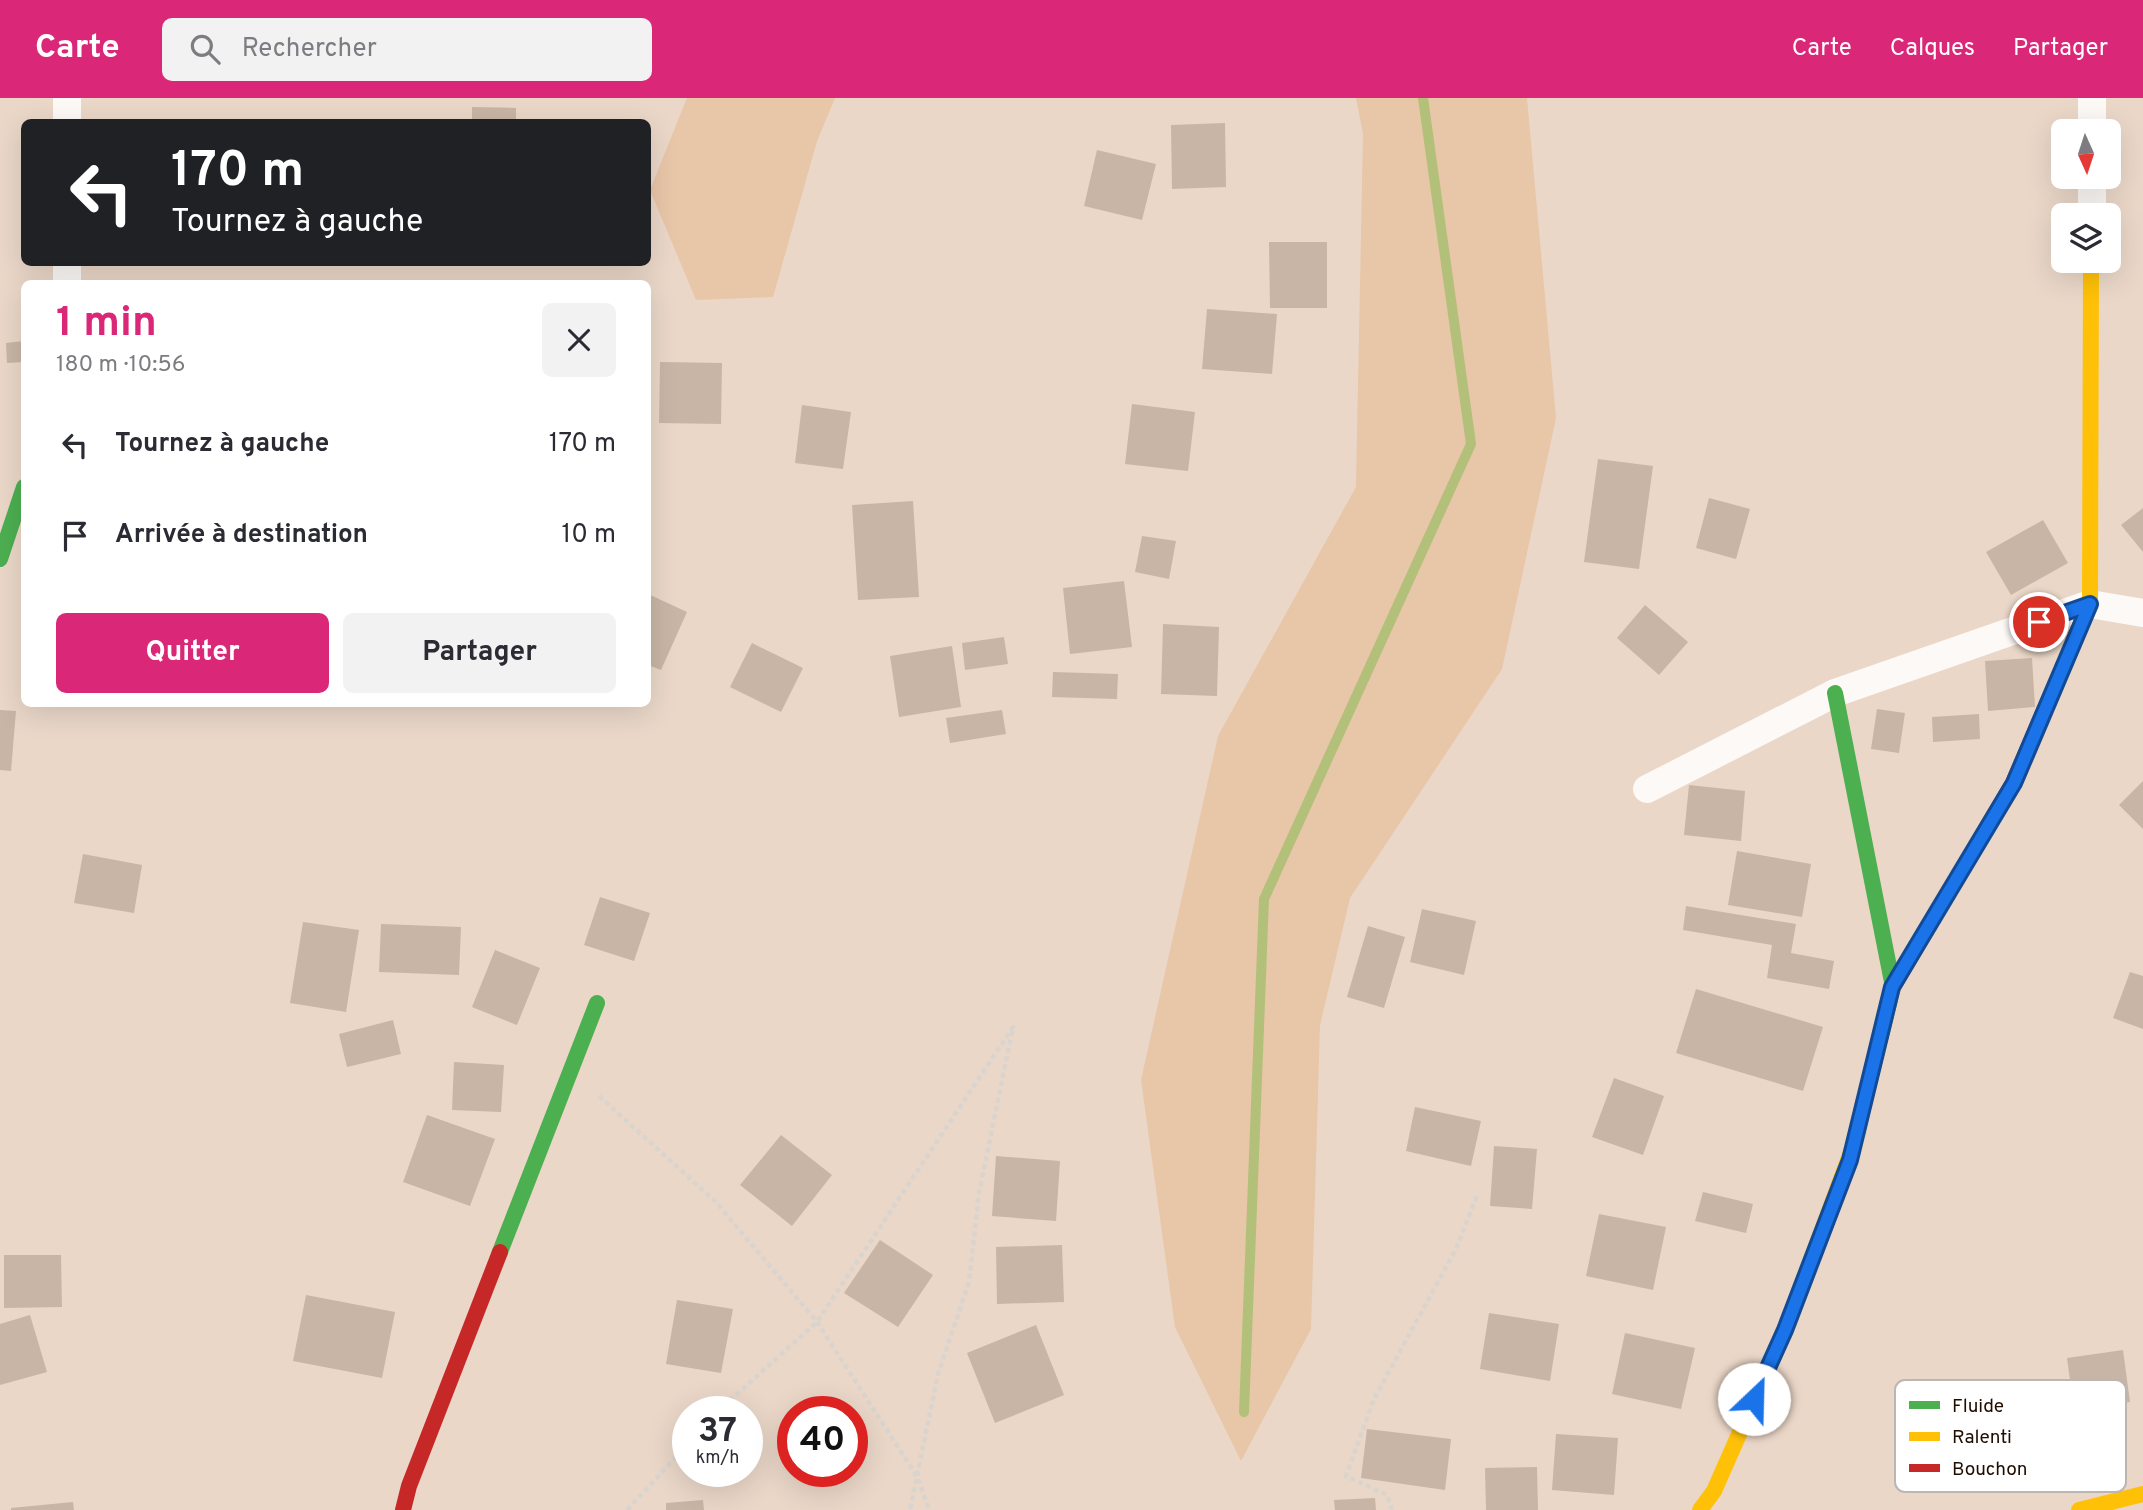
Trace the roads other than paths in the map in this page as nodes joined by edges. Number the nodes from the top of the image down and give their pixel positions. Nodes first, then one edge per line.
1 (66, 98) edge
2 (2092, 98) edge
3 (66, 119) edge
4 (2092, 119) edge
5 (2091, 273) edge
6 (21, 496) edge
7 (0, 559) edge
8 (2090, 604) junction
9 (2143, 613) edge
10 (1835, 693) junction
11 (1647, 789) dead end
12 (1892, 987) junction
13 (597, 1003) dead end
14 (2143, 1494) edge
15 (403, 1510) edge
16 (1700, 1510) edge
17 (2079, 1510) edge

1 - 3 street
2 - 4 street
5 - 8 street
6 - 7 street
8 - 9 street
8 - 10 street
8 - 12 street
10 - 11 street
10 - 12 street
12 - 16 street
13 - 15 street
14 - 17 street

